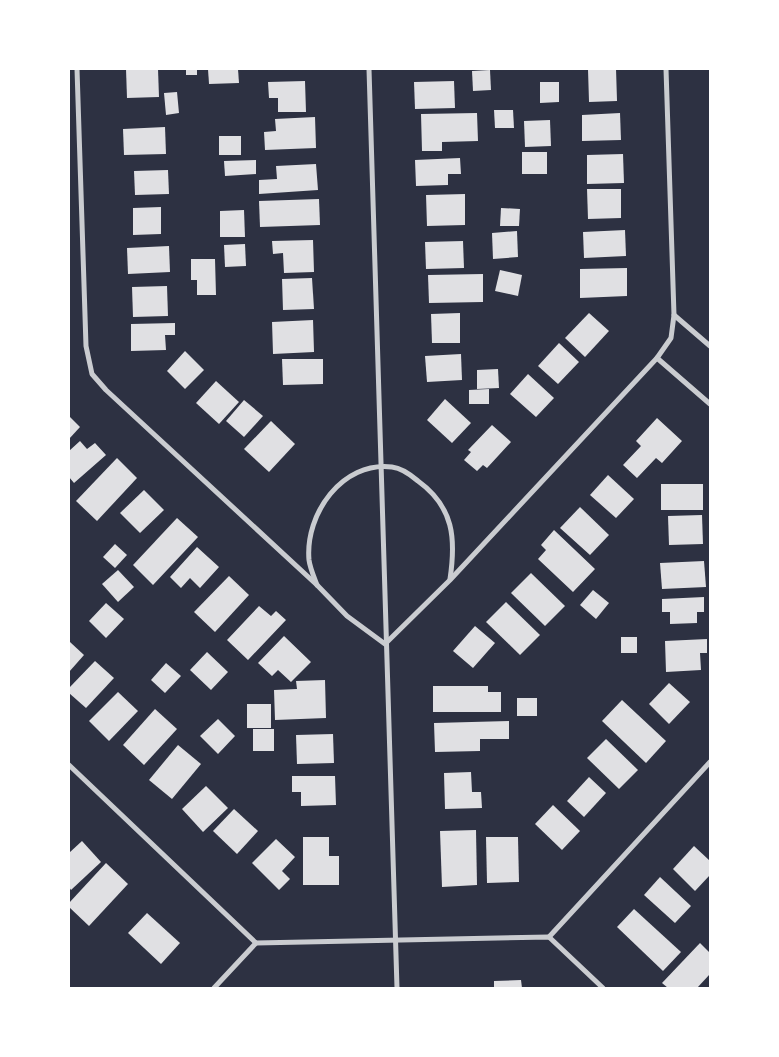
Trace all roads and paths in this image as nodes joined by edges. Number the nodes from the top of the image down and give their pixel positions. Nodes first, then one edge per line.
1 (77, 69) edge
2 (369, 69) edge
3 (666, 69) edge
4 (674, 315) junction
5 (710, 346) edge
6 (657, 358) junction
7 (710, 404) edge
8 (380, 468) junction
9 (450, 580) junction
10 (317, 586) junction
11 (385, 644) junction
12 (710, 762) edge
13 (69, 765) edge
14 (549, 937) junction
15 (396, 940) junction
16 (256, 943) junction
17 (214, 988) edge
18 (397, 988) edge
19 (603, 988) edge

1 - 10 street
2 - 8 street
3 - 4 street
4 - 5 street
4 - 6 street
6 - 7 street
6 - 9 street
8 - 9 street
8 - 10 street
8 - 11 street
9 - 11 street
10 - 11 street
11 - 15 street
12 - 14 street
13 - 16 street
14 - 15 street
14 - 19 street
15 - 16 street
15 - 18 street
16 - 17 street

